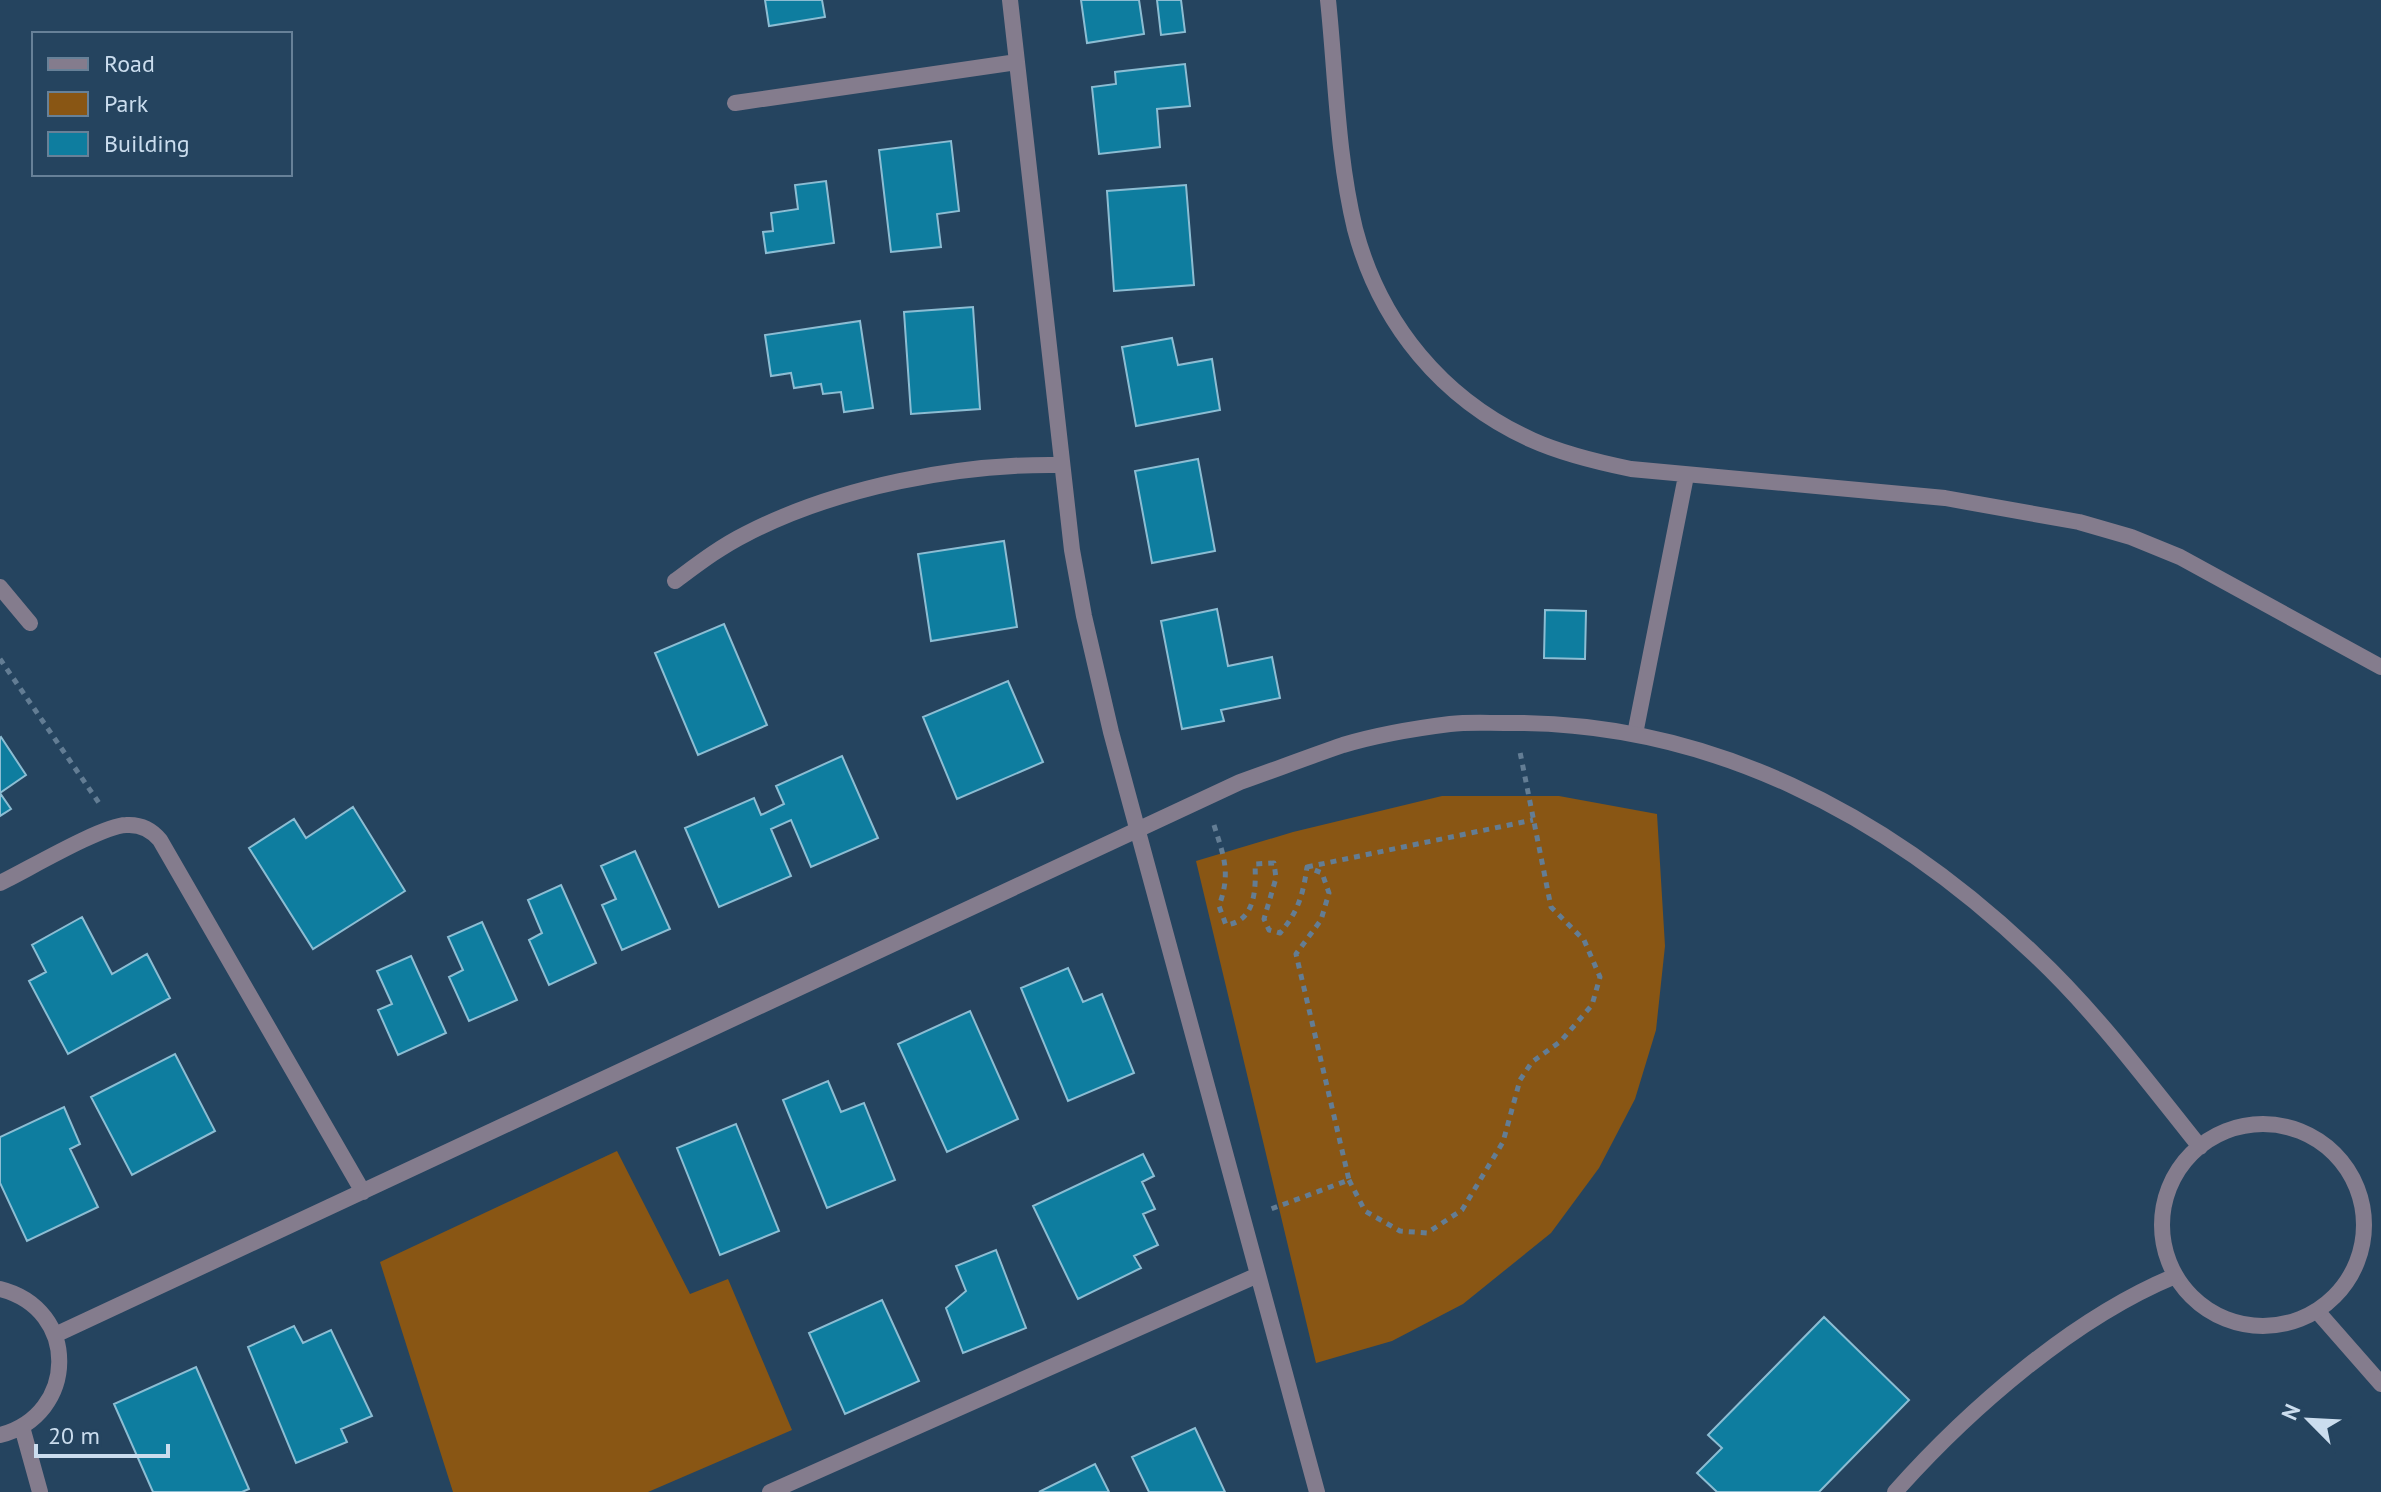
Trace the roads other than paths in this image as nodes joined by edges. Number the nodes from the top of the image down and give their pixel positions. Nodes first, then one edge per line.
1 (1010, 0) edge
2 (1328, 0) edge
3 (1017, 62) junction
4 (735, 103) dead end
5 (1062, 465) junction
6 (1686, 476) junction
7 (675, 581) dead end
8 (0, 587) edge
9 (30, 623) dead end
10 (2381, 667) edge
11 (1635, 734) junction
12 (1137, 829) junction
13 (0, 883) edge
14 (2200, 1147) junction
15 (363, 1192) junction
16 (1258, 1275) junction
17 (2175, 1276) junction
18 (0, 1289) edge
19 (2317, 1311) junction
20 (55, 1335) junction
21 (2381, 1384) edge
22 (22, 1427) junction
23 (0, 1435) edge
24 (40, 1492) edge
25 (770, 1492) edge
26 (1317, 1492) edge
27 (1895, 1492) edge

1 - 3 street
2 - 6 street
3 - 4 street
3 - 5 street
5 - 7 street
5 - 12 street
6 - 10 street
6 - 11 street
8 - 9 street
11 - 12 street
11 - 14 street
12 - 15 street
12 - 16 street
13 - 15 street
14 - 17 street
14 - 19 street
15 - 20 street
16 - 25 street
16 - 26 street
17 - 19 street
17 - 27 street
18 - 20 street
19 - 21 street
20 - 22 street
22 - 23 street
22 - 24 street

